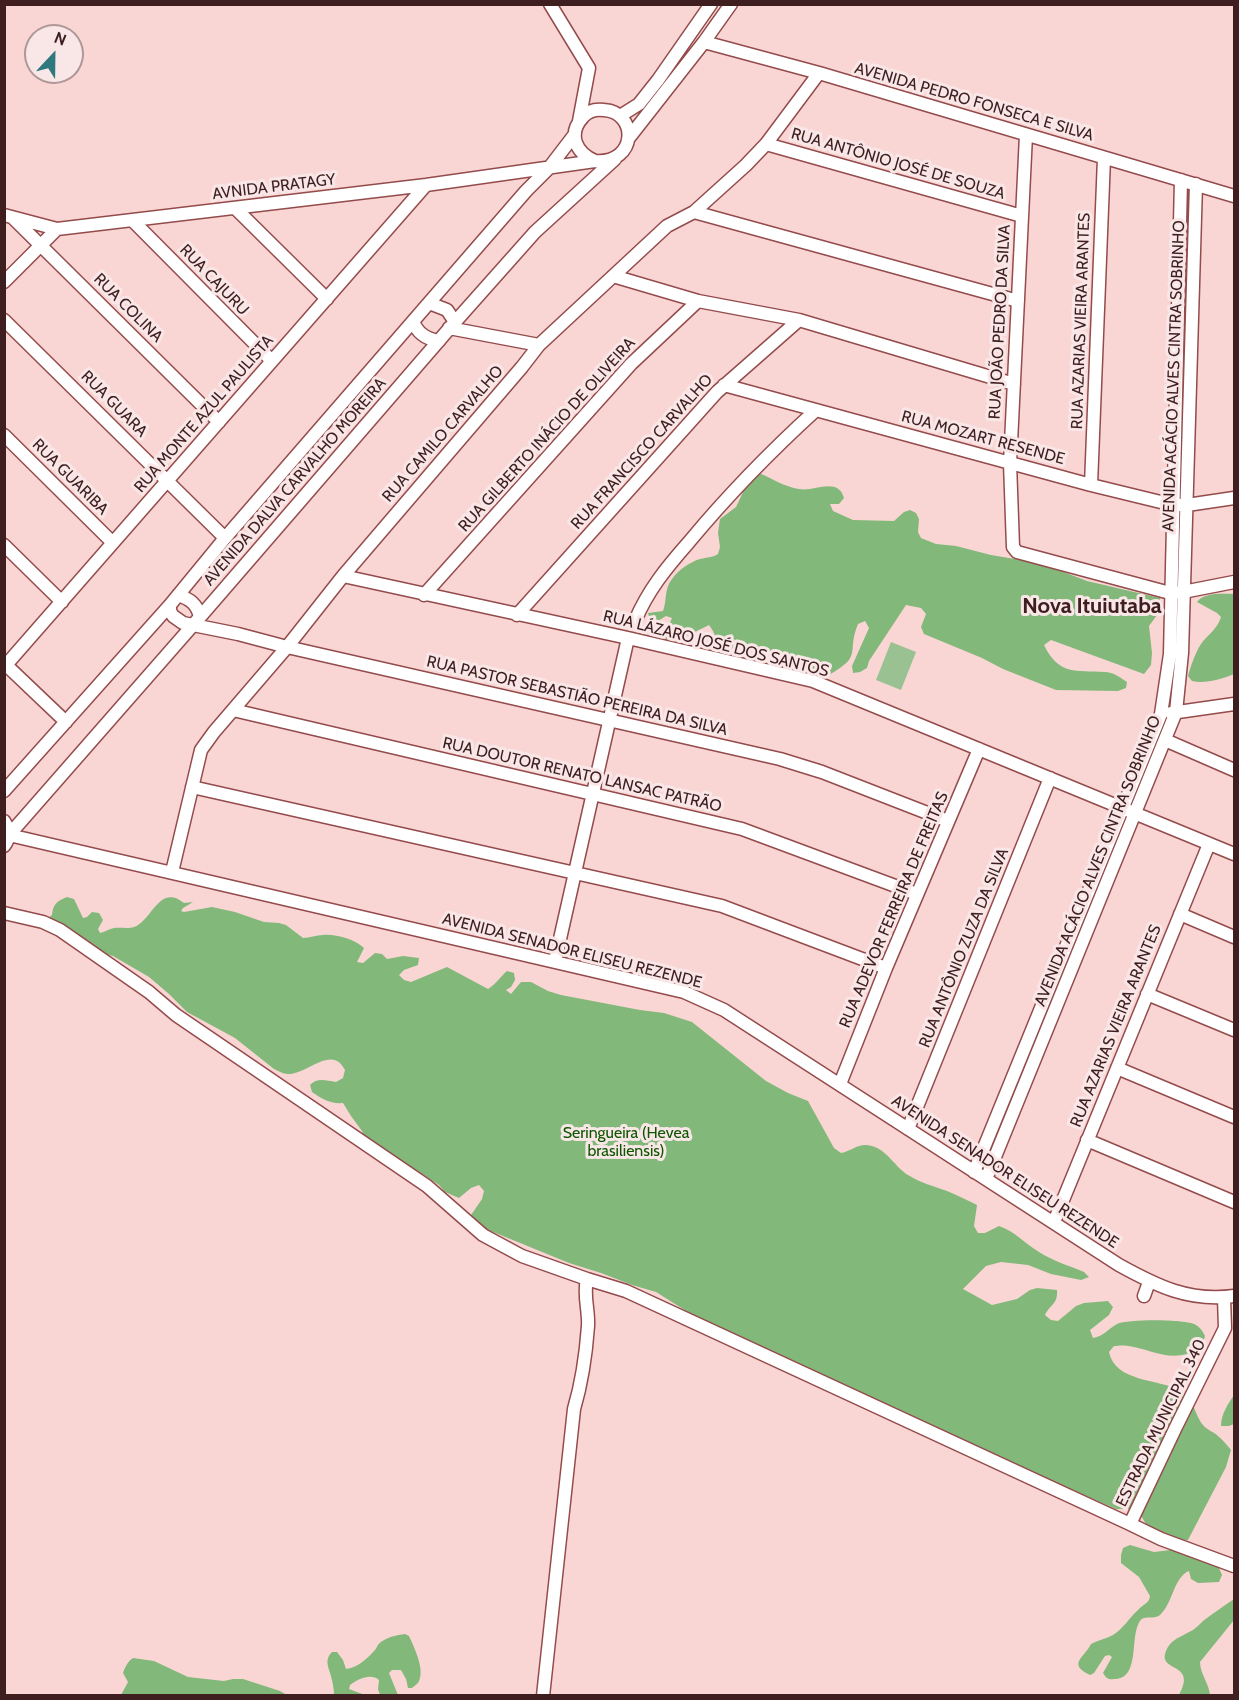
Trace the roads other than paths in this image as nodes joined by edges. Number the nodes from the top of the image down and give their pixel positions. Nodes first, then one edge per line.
1 (550, 4) edge
2 (711, 4) edge
3 (731, 4) edge
4 (704, 42) junction
5 (819, 73) junction
6 (620, 116) junction
7 (577, 128) junction
8 (1026, 135) junction
9 (628, 139) junction
10 (766, 144) junction
11 (1104, 158) junction
12 (615, 159) junction
13 (595, 161) junction
14 (549, 168) junction
15 (509, 174) junction
16 (1181, 180) junction
17 (1196, 184) junction
18 (426, 185) junction
19 (526, 191) junction
20 (1234, 196) edge
21 (235, 208) junction
22 (694, 212) junction
23 (9, 216) edge
24 (1022, 216) junction
25 (133, 221) junction
26 (57, 229) junction
27 (41, 245) junction
28 (613, 276) junction
29 (4, 282) edge
30 (327, 299) junction
31 (698, 301) junction
32 (1018, 301) junction
33 (429, 303) junction
34 (4, 320) edge
35 (799, 320) junction
36 (413, 321) junction
37 (452, 325) junction
38 (439, 341) junction
39 (539, 345) junction
40 (272, 362) junction
41 (1014, 384) junction
42 (724, 385) junction
43 (816, 410) junction
44 (219, 422) junction
45 (4, 435) edge
46 (1010, 463) junction
47 (167, 481) junction
48 (1091, 485) junction
49 (1234, 498) edge
50 (1173, 505) junction
51 (1186, 505) junction
52 (225, 538) junction
53 (113, 543) junction
54 (4, 545) edge
55 (343, 576) junction
56 (1234, 582) edge
57 (1177, 592) junction
58 (424, 595) junction
59 (174, 600) junction
60 (62, 602) junction
61 (517, 615) junction
62 (197, 621) junction
63 (634, 621) dead end
64 (628, 638) junction
65 (287, 647) junction
66 (5, 664) edge
67 (1234, 704) edge
68 (233, 710) junction
69 (1176, 712) junction
70 (1161, 714) junction
71 (610, 721) junction
72 (66, 722) junction
73 (1165, 740) junction
74 (979, 749) junction
75 (1234, 770) edge
76 (1050, 778) junction
77 (192, 787) junction
78 (4, 791) edge
79 (593, 794) junction
80 (1123, 808) junction
81 (1135, 813) junction
82 (4, 821) edge
83 (948, 821) junction
84 (7, 840) edge
85 (1209, 844) junction
86 (1234, 854) edge
87 (172, 872) junction
88 (573, 874) junction
89 (917, 894) junction
90 (4, 913) edge
91 (1180, 914) junction
92 (1234, 937) edge
93 (555, 961) junction
94 (886, 968) junction
95 (1147, 994) junction
96 (1234, 1030) edge
97 (1117, 1068) junction
98 (840, 1084) junction
99 (1234, 1117) edge
100 (908, 1130) junction
101 (1087, 1140) junction
102 (974, 1172) junction
103 (986, 1179) junction
104 (1234, 1202) edge
105 (1054, 1222) junction
106 (587, 1279) junction
107 (1149, 1282) junction
108 (1144, 1296) dead end
109 (1229, 1297) edge
110 (1130, 1524) junction
111 (1234, 1566) edge
112 (543, 1695) edge

1 - 7 street
2 - 6 street
3 - 4 street
4 - 5 street, AVENIDA PEDRO FONSECA E SILVA
4 - 9 street
5 - 8 street, AVENIDA PEDRO FONSECA E SILVA
5 - 10 street, RUA CAMILO CARVALHO
6 - 7 street
6 - 9 street
7 - 13 street
7 - 14 street, AVENIDA DALVA CARVALHO MOREIRA
8 - 11 street, AVENIDA PEDRO FONSECA E SILVA
8 - 24 street, RUA JOÃO PEDRO DA SILVA
9 - 12 street
10 - 22 street, RUA CAMILO CARVALHO
10 - 24 street, RUA ANTÔNIO JOSÉ DE SOUZA
11 - 16 street, AVENIDA PEDRO FONSECA E SILVA
11 - 48 street, RUA AZARIAS VIEIRA ARANTES
12 - 13 street
12 - 37 street, AVENIDA DALVA CARVALHO MOREIRA
13 - 14 street, AVNIDA PRATAGY
14 - 15 street, AVNIDA PRATAGY
14 - 19 street, AVENIDA DALVA CARVALHO MOREIRA
15 - 18 street, AVNIDA PRATAGY
15 - 19 street
16 - 17 street, AVENIDA PEDRO FONSECA E SILVA
16 - 50 street, AVENIDA ACÁCIO ALVES CINTRA SOBRINHO
17 - 20 street, AVENIDA PEDRO FONSECA E SILVA
17 - 51 street, AVENIDA ACÁCIO ALVES CINTRA SOBRINHO
18 - 21 street, AVNIDA PRATAGY
18 - 30 street, RUA MONTE AZUL PAULISTA
19 - 33 street, AVENIDA DALVA CARVALHO MOREIRA
21 - 25 street, AVNIDA PRATAGY
21 - 30 street
22 - 28 street, RUA CAMILO CARVALHO
22 - 32 street
23 - 26 street, AVNIDA PRATAGY
23 - 27 street, RUA COLINA
24 - 32 street, RUA JOÃO PEDRO DA SILVA
25 - 26 street, AVNIDA PRATAGY
25 - 40 street, RUA CAJURU
26 - 27 street
27 - 29 street
27 - 44 street, RUA COLINA
28 - 31 street
28 - 39 street, RUA CAMILO CARVALHO
30 - 40 street, RUA MONTE AZUL PAULISTA
31 - 35 street
31 - 58 street, RUA GILBERTO INÁCIO DE OLIVEIRA
32 - 41 street, RUA JOÃO PEDRO DA SILVA
33 - 36 street, AVENIDA DALVA CARVALHO MOREIRA
33 - 37 street
34 - 47 street, RUA GUARA
35 - 41 street
35 - 42 street, RUA FRANCISCO CARVALHO
36 - 38 street
36 - 52 street, AVENIDA DALVA CARVALHO MOREIRA
37 - 38 street, AVENIDA DALVA CARVALHO MOREIRA
37 - 39 street
38 - 62 street, AVENIDA DALVA CARVALHO MOREIRA
39 - 55 street, RUA CAMILO CARVALHO
40 - 44 street, RUA MONTE AZUL PAULISTA
41 - 46 street, RUA JOÃO PEDRO DA SILVA
42 - 43 street, RUA MOZART RESENDE
42 - 61 street, RUA FRANCISCO CARVALHO
43 - 46 street, RUA MOZART RESENDE
43 - 63 street
44 - 47 street, RUA MONTE AZUL PAULISTA
45 - 53 street, RUA GUARIBA
46 - 48 street, RUA MOZART RESENDE
46 - 57 street, RUA JOÃO PEDRO DA SILVA
47 - 52 street, RUA GUARA
47 - 53 street, RUA MONTE AZUL PAULISTA
48 - 50 street, RUA MOZART RESENDE
49 - 51 street, RUA MOZART RESENDE
50 - 51 street, RUA MOZART RESENDE
50 - 57 street, AVENIDA ACÁCIO ALVES CINTRA SOBRINHO
51 - 57 street, AVENIDA ACÁCIO ALVES CINTRA SOBRINHO
52 - 59 street, AVENIDA DALVA CARVALHO MOREIRA
53 - 60 street, RUA MONTE AZUL PAULISTA
54 - 60 street
55 - 58 street, RUA LÁZARO JOSÉ DOS SANTOS
55 - 65 street, RUA CAMILO CARVALHO
56 - 57 street
57 - 69 street, AVENIDA ACÁCIO ALVES CINTRA SOBRINHO
57 - 70 street, AVENIDA ACÁCIO ALVES CINTRA SOBRINHO
58 - 61 street, RUA LÁZARO JOSÉ DOS SANTOS
59 - 62 street
59 - 62 street
59 - 72 street, AVENIDA DALVA CARVALHO MOREIRA
60 - 66 street, RUA MONTE AZUL PAULISTA
61 - 64 street, RUA LÁZARO JOSÉ DOS SANTOS
62 - 65 street, RUA PASTOR SEBASTIÃO PEREIRA DA SILVA
62 - 84 street, AVENIDA DALVA CARVALHO MOREIRA
64 - 71 street
64 - 74 street, RUA LÁZARO JOSÉ DOS SANTOS
65 - 68 street, RUA CAMILO CARVALHO
65 - 71 street, RUA PASTOR SEBASTIÃO PEREIRA DA SILVA
66 - 72 street
67 - 69 street
68 - 77 street, RUA CAMILO CARVALHO
68 - 79 street, RUA DOUTOR RENATO LANSAC PATRÃO
69 - 70 street
69 - 73 street, AVENIDA ACÁCIO ALVES CINTRA SOBRINHO
70 - 80 street, AVENIDA ACÁCIO ALVES CINTRA SOBRINHO
71 - 79 street
71 - 83 street, RUA PASTOR SEBASTIÃO PEREIRA DA SILVA
72 - 78 street, AVENIDA DALVA CARVALHO MOREIRA
73 - 75 street
73 - 81 street, AVENIDA ACÁCIO ALVES CINTRA SOBRINHO
74 - 76 street, RUA LÁZARO JOSÉ DOS SANTOS
74 - 83 street, RUA ADEVOR FERREIRA DE FREITAS
76 - 80 street, RUA LÁZARO JOSÉ DOS SANTOS
76 - 100 street, RUA ANTÔNIO ZUZA DA SILVA
77 - 87 street, RUA CAMILO CARVALHO
77 - 88 street
79 - 88 street
79 - 89 street, RUA DOUTOR RENATO LANSAC PATRÃO
80 - 81 street, RUA LÁZARO JOSÉ DOS SANTOS
80 - 102 street, AVENIDA ACÁCIO ALVES CINTRA SOBRINHO
81 - 85 street, RUA LÁZARO JOSÉ DOS SANTOS
81 - 103 street, AVENIDA ACÁCIO ALVES CINTRA SOBRINHO
82 - 84 street
83 - 89 street, RUA ADEVOR FERREIRA DE FREITAS
84 - 87 street, AVENIDA SENADOR ELISEU REZENDE
85 - 86 street, RUA LÁZARO JOSÉ DOS SANTOS
85 - 91 street, RUA AZARIAS VIEIRA ARANTES
87 - 93 street, AVENIDA SENADOR ELISEU REZENDE
88 - 93 street
88 - 94 street
89 - 94 street, RUA ADEVOR FERREIRA DE FREITAS
90 - 106 street
91 - 92 street
91 - 95 street, RUA AZARIAS VIEIRA ARANTES
93 - 98 street, AVENIDA SENADOR ELISEU REZENDE
94 - 98 street, RUA ADEVOR FERREIRA DE FREITAS
95 - 96 street
95 - 97 street, RUA AZARIAS VIEIRA ARANTES
97 - 99 street
97 - 101 street, RUA AZARIAS VIEIRA ARANTES
98 - 100 street, AVENIDA SENADOR ELISEU REZENDE
100 - 102 street, AVENIDA SENADOR ELISEU REZENDE
101 - 104 street
101 - 105 street, RUA AZARIAS VIEIRA ARANTES
102 - 103 street, AVENIDA SENADOR ELISEU REZENDE
103 - 105 street, AVENIDA SENADOR ELISEU REZENDE
105 - 107 street, AVENIDA SENADOR ELISEU REZENDE
106 - 110 street
106 - 112 street
107 - 108 street
107 - 109 street, AVENIDA SENADOR ELISEU REZENDE
109 - 110 street, ESTRADA MUNICIPAL 340
110 - 111 street, ESTRADA MUNICIPAL 340

